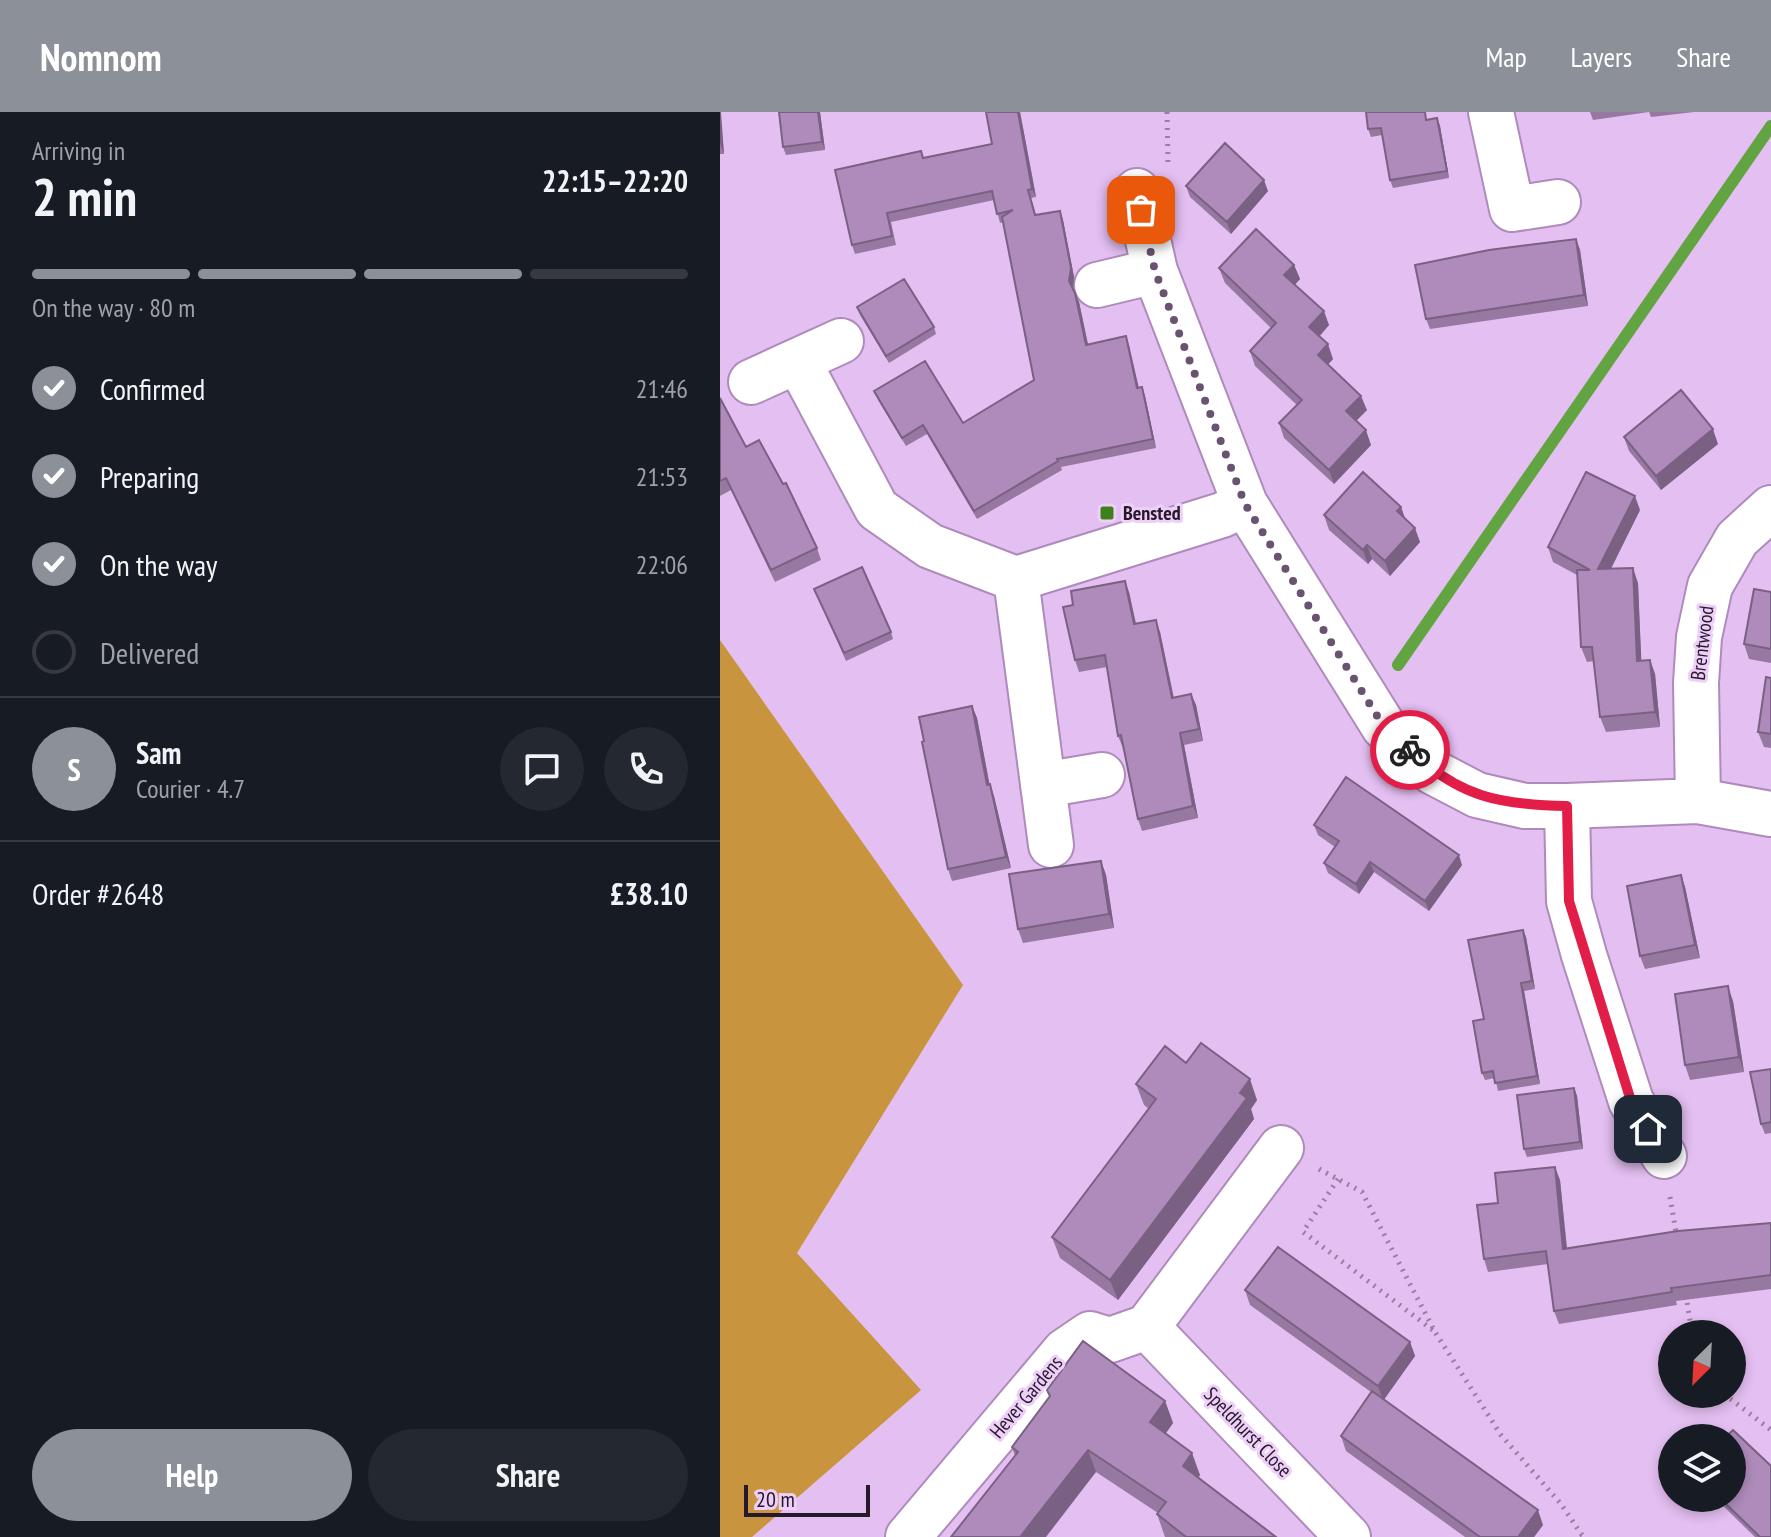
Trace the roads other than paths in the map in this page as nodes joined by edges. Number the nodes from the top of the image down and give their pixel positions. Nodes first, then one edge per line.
1 (1491, 112) edge
2 (1137, 191) dead end
3 (1558, 202) dead end
4 (1155, 271) junction
5 (1097, 285) dead end
6 (841, 341) dead end
7 (798, 361) junction
8 (751, 382) dead end
9 (1245, 504) junction
10 (1771, 508) edge
11 (1016, 579) junction
12 (1102, 775) dead end
13 (1043, 785) junction
14 (1698, 801) junction
15 (1567, 806) junction
16 (1771, 814) edge
17 (1051, 845) dead end
18 (1281, 1148) road end
19 (1664, 1156) road end
20 (1147, 1327) junction
21 (908, 1537) edge
22 (1348, 1537) edge

1 - 3 street
2 - 4 street
4 - 5 street
4 - 9 street
6 - 7 street
7 - 8 street
7 - 11 street
9 - 11 street
9 - 15 street
10 - 14 street, Brentwood
11 - 13 street
12 - 13 street
13 - 17 street
14 - 15 street
14 - 16 street
15 - 19 street
18 - 20 street
20 - 21 street, Hever Gardens
20 - 22 street, Speldhurst Close

